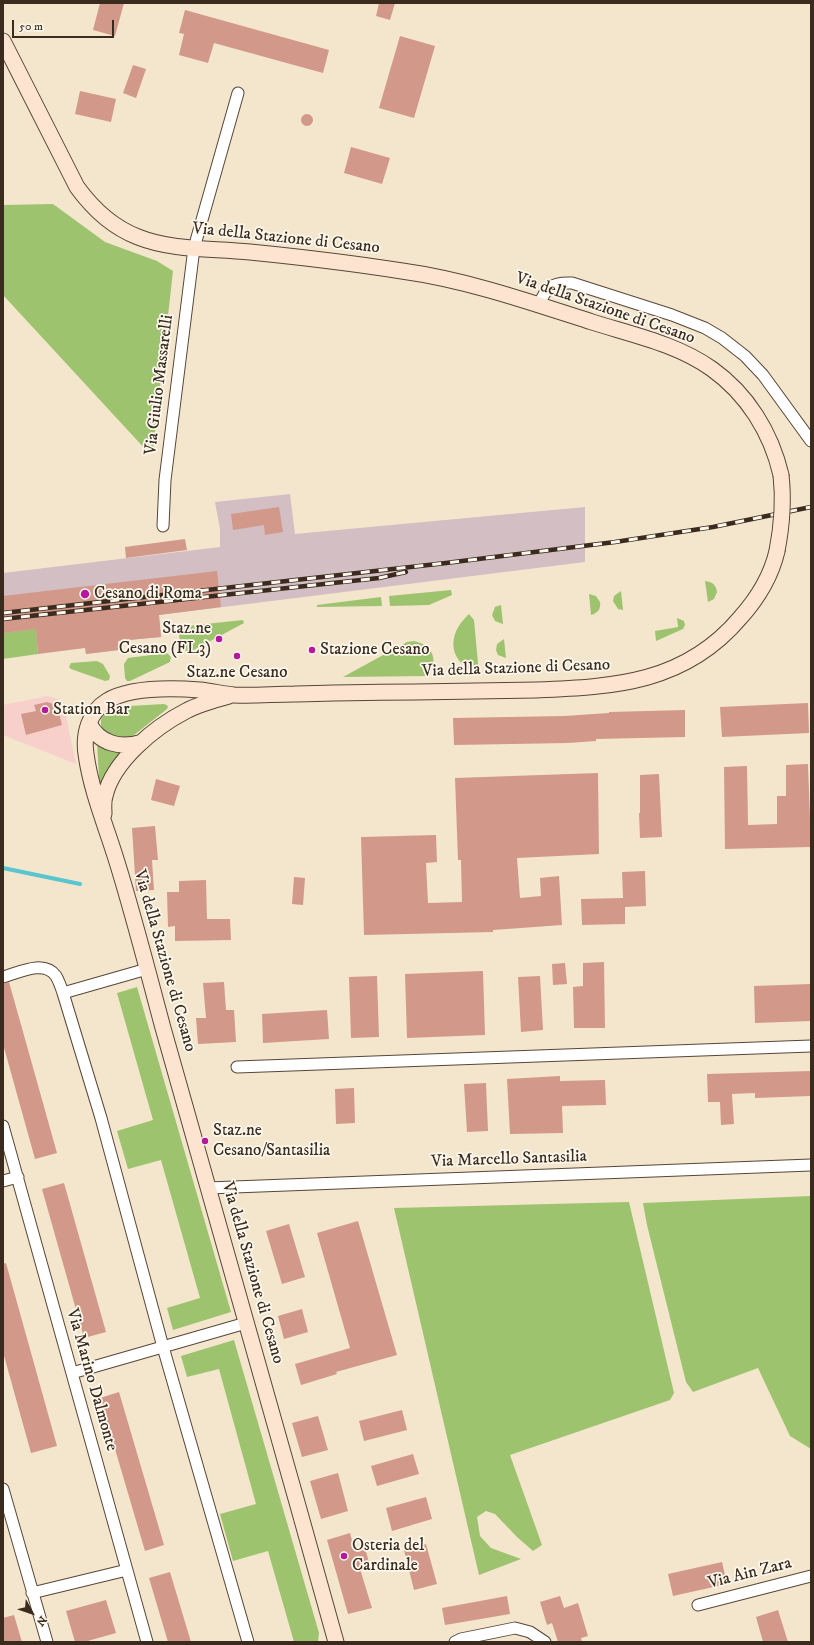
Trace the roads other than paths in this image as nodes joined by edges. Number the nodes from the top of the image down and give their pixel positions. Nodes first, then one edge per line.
1 (3, 41) edge
2 (238, 93) dead end
3 (194, 248) junction
4 (539, 305) junction
5 (811, 441) edge
6 (163, 526) dead end
7 (234, 695) junction
8 (89, 723) junction
9 (142, 742) junction
10 (105, 822) junction
11 (147, 970) junction
12 (3, 977) edge
13 (63, 993) junction
14 (811, 1046) edge
15 (237, 1067) dead end
16 (3, 1126) edge
17 (811, 1165) edge
18 (18, 1177) junction
19 (3, 1182) edge
20 (208, 1188) junction
21 (246, 1323) junction
22 (163, 1347) junction
23 (72, 1373) junction
24 (3, 1488) edge
25 (127, 1570) junction
26 (811, 1576) edge
27 (32, 1593) junction
28 (698, 1605) dead end
29 (335, 1640) edge
30 (47, 1642) edge
31 (147, 1642) edge
32 (248, 1642) edge
33 (455, 1642) edge
34 (545, 1642) edge

1 - 3 street, Via della Stazione di Cesano
2 - 3 street, Via Giulio Massarelli
3 - 4 street, Via della Stazione di Cesano
3 - 6 street, Via Giulio Massarelli
4 - 5 street
4 - 7 street, Via della Stazione di Cesano, bridge
7 - 8 street, Via della Stazione di Cesano
7 - 9 street, Via della Stazione di Cesano
8 - 9 street, Via della Stazione di Cesano
8 - 10 street, Via della Stazione di Cesano
9 - 10 street, Via della Stazione di Cesano
10 - 11 street, Via della Stazione di Cesano
11 - 13 street
11 - 20 street, Via della Stazione di Cesano
12 - 13 street
13 - 22 street
14 - 15 street
16 - 18 street, Via Marino Dalmonte
17 - 20 street, Via Marcello Santasilia
18 - 19 street
18 - 23 street, Via Marino Dalmonte
20 - 21 street, Via della Stazione di Cesano
21 - 22 street
21 - 29 street, Via della Stazione di Cesano
22 - 23 street
22 - 32 street
23 - 25 street, Via Marino Dalmonte
24 - 27 street
25 - 27 street
25 - 31 street, Via Marino Dalmonte
26 - 28 street, Via Ain Zara
27 - 30 street
33 - 34 street

